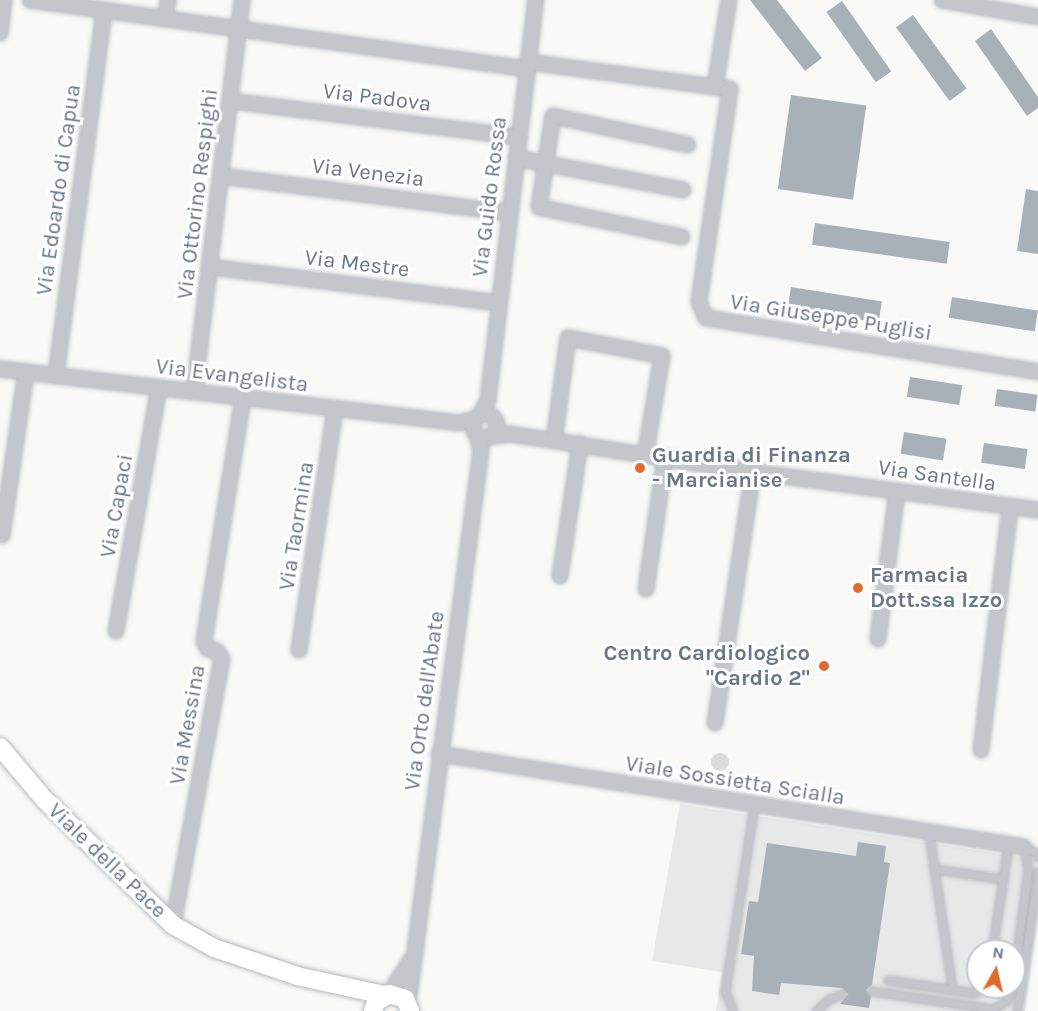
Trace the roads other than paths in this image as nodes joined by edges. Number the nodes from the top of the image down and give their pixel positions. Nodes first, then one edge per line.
1 (4, 0) edge
2 (30, 0) edge
3 (168, 0) edge
4 (242, 0) edge
5 (536, 0) edge
6 (729, 0) edge
7 (942, 0) edge
8 (46, 1) edge
9 (100, 7) edge
10 (1038, 17) edge
11 (165, 19) junction
12 (239, 29) junction
13 (0, 33) edge
14 (528, 65) junction
15 (715, 87) junction
16 (230, 101) junction
17 (519, 137) junction
18 (688, 145) dead end
19 (516, 158) junction
20 (543, 163) junction
21 (221, 176) junction
22 (683, 190) dead end
23 (509, 213) junction
24 (682, 237) dead end
25 (210, 267) junction
26 (498, 303) junction
27 (0, 369) edge
28 (26, 372) junction
29 (1038, 372) edge
30 (56, 376) junction
31 (159, 388) junction
32 (194, 392) junction
33 (243, 398) junction
34 (335, 409) junction
35 (485, 427) junction
36 (554, 441) junction
37 (580, 444) junction
38 (645, 456) junction
39 (664, 459) junction
40 (753, 472) junction
41 (897, 491) junction
42 (1010, 507) junction
43 (1038, 510) edge
44 (2, 535) dead end
45 (560, 576) dead end
46 (646, 589) dead end
47 (116, 631) dead end
48 (878, 639) dead end
49 (299, 650) dead end
50 (715, 723) dead end
51 (0, 747) edge
52 (981, 750) dead end
53 (439, 754) junction
54 (754, 806) junction
55 (929, 834) junction
56 (1008, 845) junction
57 (1024, 848) junction
58 (1038, 857) edge
59 (935, 869) junction
60 (1038, 872) edge
61 (1003, 879) junction
62 (173, 925) junction
63 (994, 939) edge
64 (1019, 939) edge
65 (412, 958) junction
66 (888, 980) dead end
67 (334, 986) junction
68 (952, 987) junction
69 (871, 991) dead end
70 (966, 991) edge
71 (842, 994) dead end
72 (386, 995) junction
73 (1007, 999) edge
74 (409, 1007) edge
75 (366, 1011) edge
76 (373, 1011) edge
77 (733, 1011) edge
78 (816, 1011) edge
79 (1017, 1011) edge

1 - 13 street
2 - 8 street
3 - 11 street
4 - 12 street, Via Ottorino Respighi
5 - 14 street, Via Guido Rossa
6 - 15 street
7 - 10 street
8 - 9 street
9 - 11 street
9 - 30 street, Via Edoardo di Capua
11 - 12 street
12 - 14 street
12 - 16 street, Via Ottorino Respighi
14 - 15 street
14 - 17 street, Via Guido Rossa
15 - 29 street, Via Giuseppe Puglisi
16 - 17 street, Via Padova
16 - 21 street, Via Ottorino Respighi
17 - 19 street, Via Guido Rossa
18 - 20 street
19 - 20 street
19 - 23 street, Via Guido Rossa
20 - 22 street
20 - 24 street
21 - 23 street, Via Venezia
21 - 25 street, Via Ottorino Respighi
23 - 26 street, Via Guido Rossa
25 - 26 street, Via Mestre
25 - 32 street, Via Ottorino Respighi
26 - 35 street, Via Guido Rossa
27 - 28 street, Via Evangelista
28 - 30 street, Via Evangelista
28 - 44 street
30 - 31 street, Via Evangelista
31 - 32 street, Via Evangelista
31 - 47 street, Via Capaci
32 - 33 street, Via Evangelista
33 - 34 street, Via Evangelista
33 - 62 street, Via Messina
34 - 35 street, Via Evangelista
34 - 49 street, Via Taormina
35 - 36 street, Via Santella
35 - 53 street, Via Orto dell'Abate
36 - 37 street, Via Santella
36 - 38 street
37 - 38 street, Via Santella
37 - 45 street
38 - 39 street, Via Santella
39 - 40 street, Via Santella
39 - 46 street
40 - 41 street, Via Santella
40 - 50 street
41 - 42 street, Via Santella
41 - 48 street
42 - 43 street, Via Santella
42 - 52 street
51 - 62 street, Viale della Pace
53 - 54 street, Viale Sossietta Scialla
53 - 65 street, Via Orto dell'Abate
54 - 55 street, Viale Sossietta Scialla
54 - 77 lane
55 - 56 street, Viale Sossietta Scialla
55 - 59 lane
56 - 57 street, Viale Sossietta Scialla
56 - 61 lane
57 - 58 lane
57 - 64 lane
59 - 61 lane
59 - 68 lane
60 - 79 lane
61 - 63 lane
62 - 67 street, Viale della Pace
65 - 72 street
65 - 74 street, Via Orto dell'Abate
66 - 68 lane
67 - 72 street, Viale della Pace
67 - 75 street, Viale della Pace
68 - 70 lane
69 - 73 lane
71 - 78 lane
72 - 74 street, Viale della Pace
72 - 76 street

